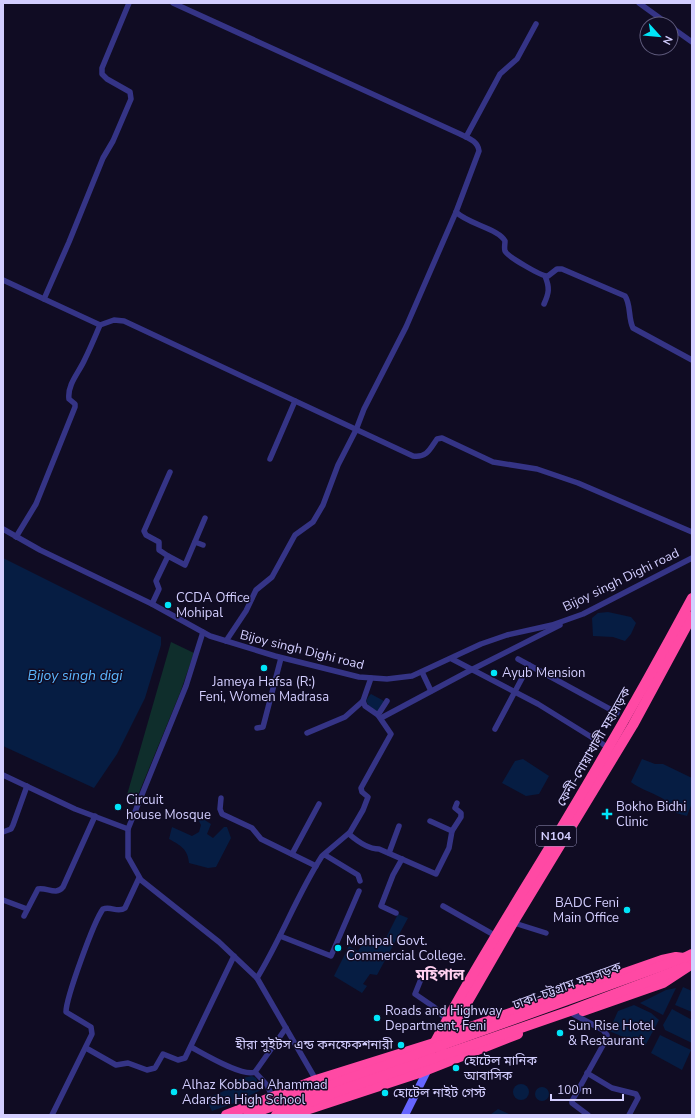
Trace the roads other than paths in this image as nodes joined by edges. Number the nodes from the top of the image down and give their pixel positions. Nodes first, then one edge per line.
1 (129, 3) edge
2 (173, 3) edge
3 (639, 3) edge
4 (657, 16) edge
5 (536, 24) dead end
6 (679, 32) edge
7 (692, 42) edge
8 (466, 137) junction
9 (456, 212) junction
10 (545, 276) junction
11 (3, 280) edge
12 (44, 299) junction
13 (544, 304) dead end
14 (100, 325) junction
15 (692, 360) edge
16 (295, 401) junction
17 (356, 430) junction
18 (270, 459) dead end
19 (170, 472) dead end
20 (205, 518) dead end
21 (3, 529) edge
22 (692, 532) edge
23 (16, 537) junction
24 (195, 542) junction
25 (203, 545) dead end
26 (168, 556) junction
27 (692, 558) edge
28 (692, 598) edge
29 (152, 604) junction
30 (692, 616) edge
31 (568, 622) dead end
32 (203, 632) junction
33 (226, 641) junction
34 (281, 658) junction
35 (452, 659) junction
36 (518, 659) dead end
37 (529, 665) junction
38 (471, 670) junction
39 (422, 672) junction
40 (371, 678) junction
41 (431, 691) junction
42 (514, 692) junction
43 (363, 701) junction
44 (386, 701) dead end
45 (617, 713) dead end
46 (380, 716) junction
47 (257, 728) dead end
48 (496, 729) dead end
49 (308, 733) dead end
50 (609, 748) junction
51 (3, 775) edge
52 (27, 786) junction
53 (222, 798) dead end
54 (457, 803) dead end
55 (319, 804) dead end
56 (95, 816) junction
57 (430, 822) dead end
58 (399, 826) dead end
59 (128, 829) junction
60 (452, 831) junction
61 (3, 832) edge
62 (349, 833) junction
63 (389, 853) junction
64 (292, 854) junction
65 (323, 855) junction
66 (402, 859) junction
67 (316, 866) junction
68 (139, 878) junction
69 (360, 881) dead end
70 (360, 891) dead end
71 (3, 900) edge
72 (443, 906) dead end
73 (27, 908) junction
74 (396, 913) dead end
75 (24, 916) dead end
76 (509, 922) junction
77 (546, 933) dead end
78 (280, 936) junction
79 (496, 936) junction
80 (234, 956) junction
81 (688, 961) edge
82 (423, 974) dead end
83 (257, 978) junction
84 (574, 1014) junction
85 (447, 1020) junction
86 (286, 1028) junction
87 (448, 1037) junction
88 (434, 1043) junction
89 (191, 1047) junction
90 (86, 1048) junction
91 (424, 1071) junction
92 (255, 1072) junction
93 (587, 1073) junction
94 (316, 1080) junction
95 (272, 1096) junction
96 (52, 1115) edge
97 (226, 1115) edge
98 (248, 1115) edge
99 (276, 1115) edge
100 (291, 1115) edge
101 (399, 1115) edge
102 (405, 1115) edge
103 (588, 1115) edge
104 (629, 1115) edge

1 - 12 street
2 - 8 street
3 - 4 street
5 - 8 street
6 - 7 street
8 - 9 street
9 - 10 street
9 - 17 street
10 - 13 street
10 - 15 street
11 - 12 street
12 - 14 street
14 - 16 street
14 - 23 street
16 - 17 street
16 - 18 street
17 - 22 street
17 - 33 street
19 - 26 street
20 - 24 street
21 - 23 street, Bijoy singh Dighi road
23 - 29 street, Bijoy singh Dighi road
24 - 25 street
24 - 26 street
26 - 29 street
27 - 35 street, Bijoy singh Dighi road
28 - 50 highway, ফেনী-নোয়াখালী মহাসড়ক / N104
29 - 32 street, Bijoy singh Dighi road
30 - 76 highway, ফেনী-নোয়াখালী মহাসড়ক / N104
31 - 38 street
32 - 33 street, Bijoy singh Dighi road
32 - 59 street
33 - 34 street, Bijoy singh Dighi road
34 - 40 street, Bijoy singh Dighi road
34 - 47 street
35 - 38 street
35 - 39 street, Bijoy singh Dighi road
36 - 37 street
37 - 42 street
37 - 45 street
38 - 41 street
38 - 42 street
39 - 40 street, Bijoy singh Dighi road
39 - 41 street
40 - 43 street
41 - 46 street
42 - 48 street
42 - 50 street
43 - 46 street
43 - 49 street
44 - 46 street
46 - 62 street
50 - 76 highway, ফেনী-নোয়াখালী মহাসড়ক / N104
51 - 52 street
52 - 56 street
52 - 61 street
53 - 64 street
54 - 60 street
55 - 64 street
56 - 59 street
56 - 73 street
57 - 60 street
58 - 63 street
59 - 68 street
60 - 66 street
62 - 63 street
62 - 65 street
63 - 66 street
64 - 67 street
65 - 67 street
65 - 69 street
66 - 74 street
67 - 78 street
68 - 80 street
68 - 90 street
70 - 78 street
71 - 73 street
72 - 79 street
73 - 75 street
76 - 77 street
76 - 79 highway, ফেনী-নোয়াখালী মহাসড়ক / N104
76 - 87 highway, ফেনী-নোয়াখালী মহাসড়ক / N104
78 - 83 street
79 - 85 highway, ফেনী-নোয়াখালী মহাসড়ক / N104
80 - 83 street
80 - 89 street
81 - 84 highway
81 - 87 highway
81 - 98 highway, ঢাকা-চট্টগ্রাম মহাসড়ক, bridge
81 - 99 highway, ঢাকা-চট্টগ্রাম মহাসড়ক, bridge
82 - 85 street
83 - 86 street
84 - 91 highway
84 - 93 street
85 - 88 highway, ফেনী-নোয়াখালী মহাসড়ক / N104
86 - 92 street
86 - 94 street
87 - 88 highway
87 - 91 highway, ফেনী-নোয়াখালী মহাসড়ক / N104
88 - 91 highway, ফেনী-নোয়াখালী মহাসড়ক / N104
88 - 94 highway
89 - 90 street
89 - 92 street
90 - 96 street
91 - 100 highway
91 - 101 main road, N104
91 - 102 main road, N104
92 - 95 street
93 - 103 street
93 - 104 street
94 - 95 highway
95 - 97 highway

